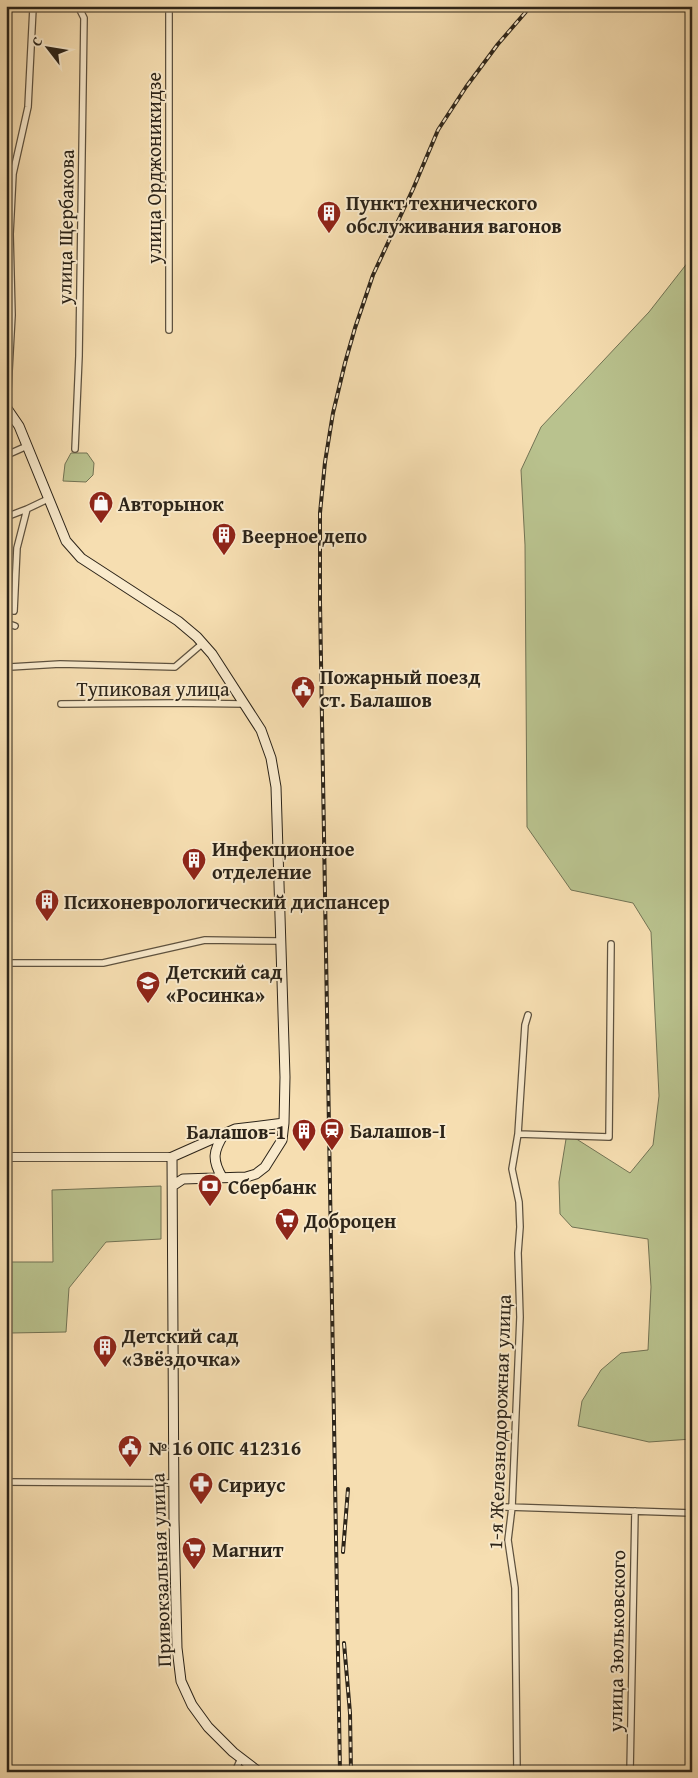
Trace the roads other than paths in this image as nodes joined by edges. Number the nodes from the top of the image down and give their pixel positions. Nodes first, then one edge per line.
1 (78, 6) edge
2 (169, 6) edge
3 (33, 8) dead end
4 (9, 315) edge
5 (169, 330) dead end
6 (7, 408) edge
7 (27, 446) junction
8 (75, 449) dead end
9 (6, 453) edge
10 (48, 499) junction
11 (27, 509) junction
12 (6, 517) edge
13 (6, 609) edge
14 (6, 623) edge
15 (15, 626) dead end
16 (203, 643) junction
17 (6, 664) edge
18 (61, 704) dead end
19 (246, 704) junction
20 (281, 941) junction
21 (611, 944) dead end
22 (6, 963) edge
23 (528, 1015) dead end
24 (284, 1123) junction
25 (224, 1134) junction
26 (518, 1134) junction
27 (6, 1157) edge
28 (172, 1157) junction
29 (222, 1177) junction
30 (174, 1185) junction
31 (6, 1482) edge
32 (174, 1483) junction
33 (509, 1507) junction
34 (635, 1511) junction
35 (692, 1513) edge
36 (241, 1758) junction
37 (235, 1772) edge
38 (259, 1772) edge
39 (517, 1772) edge
40 (630, 1772) edge

1 - 8 street, улица Щербакова
2 - 5 street, улица Орджоникидзе
3 - 4 street
4 - 6 street
6 - 7 main road
7 - 9 street
7 - 10 main road
10 - 11 street
10 - 16 main road
11 - 12 street
11 - 13 street
14 - 15 street
16 - 17 street
16 - 19 main road
18 - 19 street, Тупиковая улица
19 - 20 main road
20 - 22 street
20 - 24 main road
21 - 26 street
23 - 26 street, 1-я Железнодорожная улица
24 - 25 main road
24 - 29 main road
25 - 28 main road
25 - 29 main road
26 - 33 street, 1-я Железнодорожная улица
27 - 28 street
28 - 30 main road, Привокзальная улица
29 - 30 main road
30 - 32 main road, Привокзальная улица
31 - 32 street
32 - 36 main road, Привокзальная улица
33 - 34 street
33 - 39 street, 1-я Железнодорожная улица
34 - 35 street
34 - 40 street, улица Зюльковского
36 - 37 street
36 - 38 main road, Привокзальная улица

